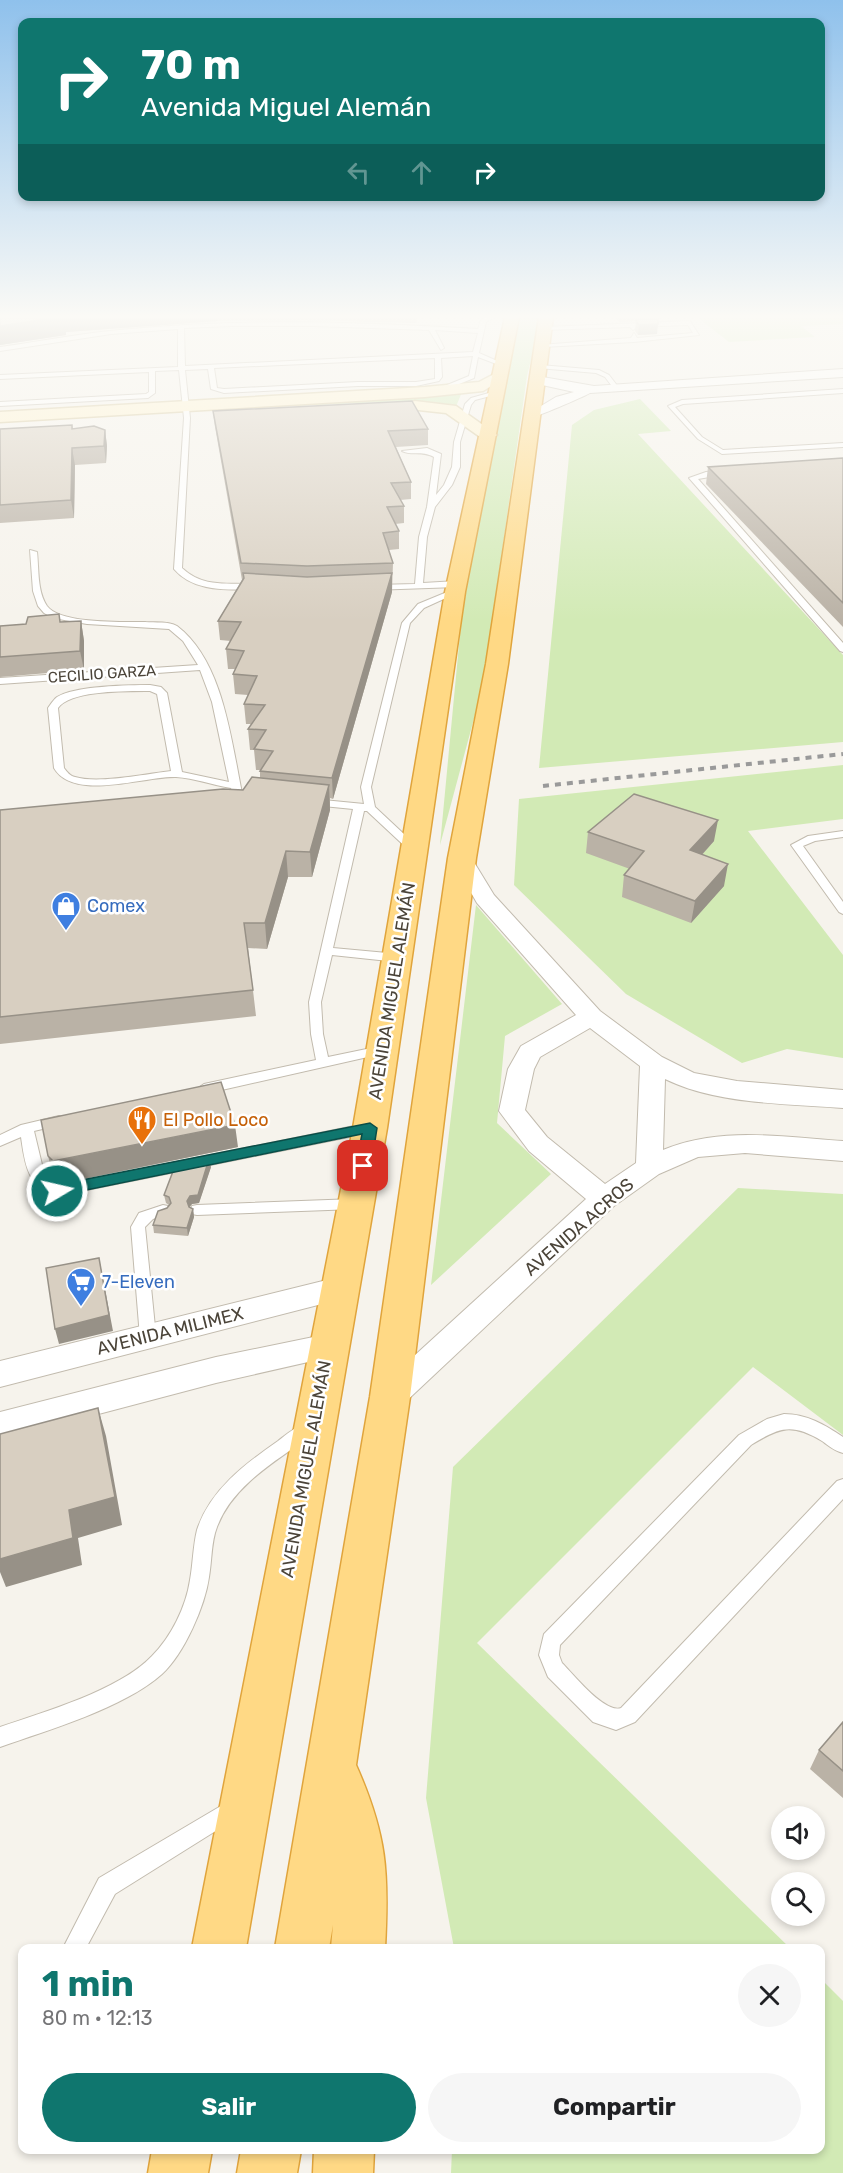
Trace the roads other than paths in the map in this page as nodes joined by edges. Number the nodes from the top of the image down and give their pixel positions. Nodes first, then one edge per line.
1 (120, 418) edge
2 (187, 418) edge
3 (462, 418) edge
4 (478, 418) edge
5 (532, 418) edge
6 (682, 418) edge
7 (476, 426) junction
8 (0, 428) edge
9 (843, 445) edge
10 (406, 450) edge
11 (468, 467) junction
12 (729, 472) edge
13 (431, 507) junction
14 (33, 552) dead end
15 (419, 586) junction
16 (265, 588) edge
17 (456, 588) junction
18 (364, 589) edge
19 (843, 649) edge
20 (205, 667) junction
21 (0, 681) edge
22 (177, 774) junction
23 (240, 793) junction
24 (226, 796) edge
25 (304, 802) edge
26 (365, 807) junction
27 (843, 834) edge
28 (415, 851) junction
29 (462, 858) junction
30 (843, 910) edge
31 (326, 951) junction
32 (398, 958) junction
33 (591, 1017) junction
34 (384, 1050) junction
35 (323, 1063) junction
36 (652, 1063) junction
37 (186, 1093) edge
38 (843, 1099) edge
39 (72, 1118) edge
40 (26, 1128) junction
41 (370, 1128) junction
42 (0, 1141) edge
43 (843, 1151) edge
44 (649, 1167) junction
45 (604, 1199) junction
46 (357, 1204) junction
47 (163, 1210) edge
48 (197, 1210) dead end
49 (339, 1289) junction
50 (148, 1337) junction
51 (328, 1346) junction
52 (0, 1370) edge
53 (390, 1397) junction
54 (314, 1425) junction
55 (0, 1426) edge
56 (843, 1446) edge
57 (843, 1487) edge
58 (0, 1737) edge
59 (331, 1765) junction
60 (246, 1802) junction
61 (76, 1944) edge
62 (220, 1944) edge
63 (303, 1944) edge
64 (358, 1944) edge
65 (270, 2154) edge
66 (344, 2154) edge
67 (267, 2173) edge
68 (343, 2173) edge

1 - 8 main road
2 - 16 lane
3 - 7 main road
4 - 7 highway, AVENIDA MIGUEL ALEMÁN
5 - 29 highway
6 - 9 lane
7 - 11 highway, AVENIDA MIGUEL ALEMÁN
10 - 13 lane
11 - 13 lane
11 - 17 highway, AVENIDA MIGUEL ALEMÁN
12 - 19 lane
13 - 15 lane
14 - 20 lane
15 - 17 lane
15 - 18 lane
17 - 26 lane
17 - 28 highway, AVENIDA MIGUEL ALEMÁN
20 - 21 lane, CECILIO GARZA
20 - 23 lane
22 - 22 lane
22 - 23 lane
23 - 24 lane
25 - 26 lane
26 - 28 lane
26 - 31 lane
27 - 30 lane
28 - 32 highway, AVENIDA MIGUEL ALEMÁN
29 - 33 street
29 - 53 highway
31 - 32 lane
31 - 35 lane
32 - 34 highway, AVENIDA MIGUEL ALEMÁN
33 - 36 street
33 - 45 street
34 - 35 lane
34 - 41 highway, AVENIDA MIGUEL ALEMÁN
35 - 37 lane
36 - 38 street
36 - 44 street
39 - 40 lane
40 - 41 lane
40 - 42 lane
41 - 46 highway, AVENIDA MIGUEL ALEMÁN
43 - 44 street, AVENIDA ACROS
44 - 45 street, AVENIDA ACROS
45 - 53 street, AVENIDA ACROS
46 - 48 lane
46 - 49 highway, AVENIDA MIGUEL ALEMÁN
47 - 50 lane
49 - 50 street, AVENIDA MILIMEX
49 - 51 highway, AVENIDA MIGUEL ALEMÁN
50 - 52 street, AVENIDA MILIMEX
51 - 54 highway, AVENIDA MIGUEL ALEMÁN
51 - 55 street
53 - 59 highway
54 - 58 lane
54 - 60 highway, AVENIDA MIGUEL ALEMÁN
56 - 57 lane
59 - 63 highway
59 - 64 highway
60 - 61 lane
60 - 62 highway, AVENIDA MIGUEL ALEMÁN
65 - 67 highway
66 - 68 highway

